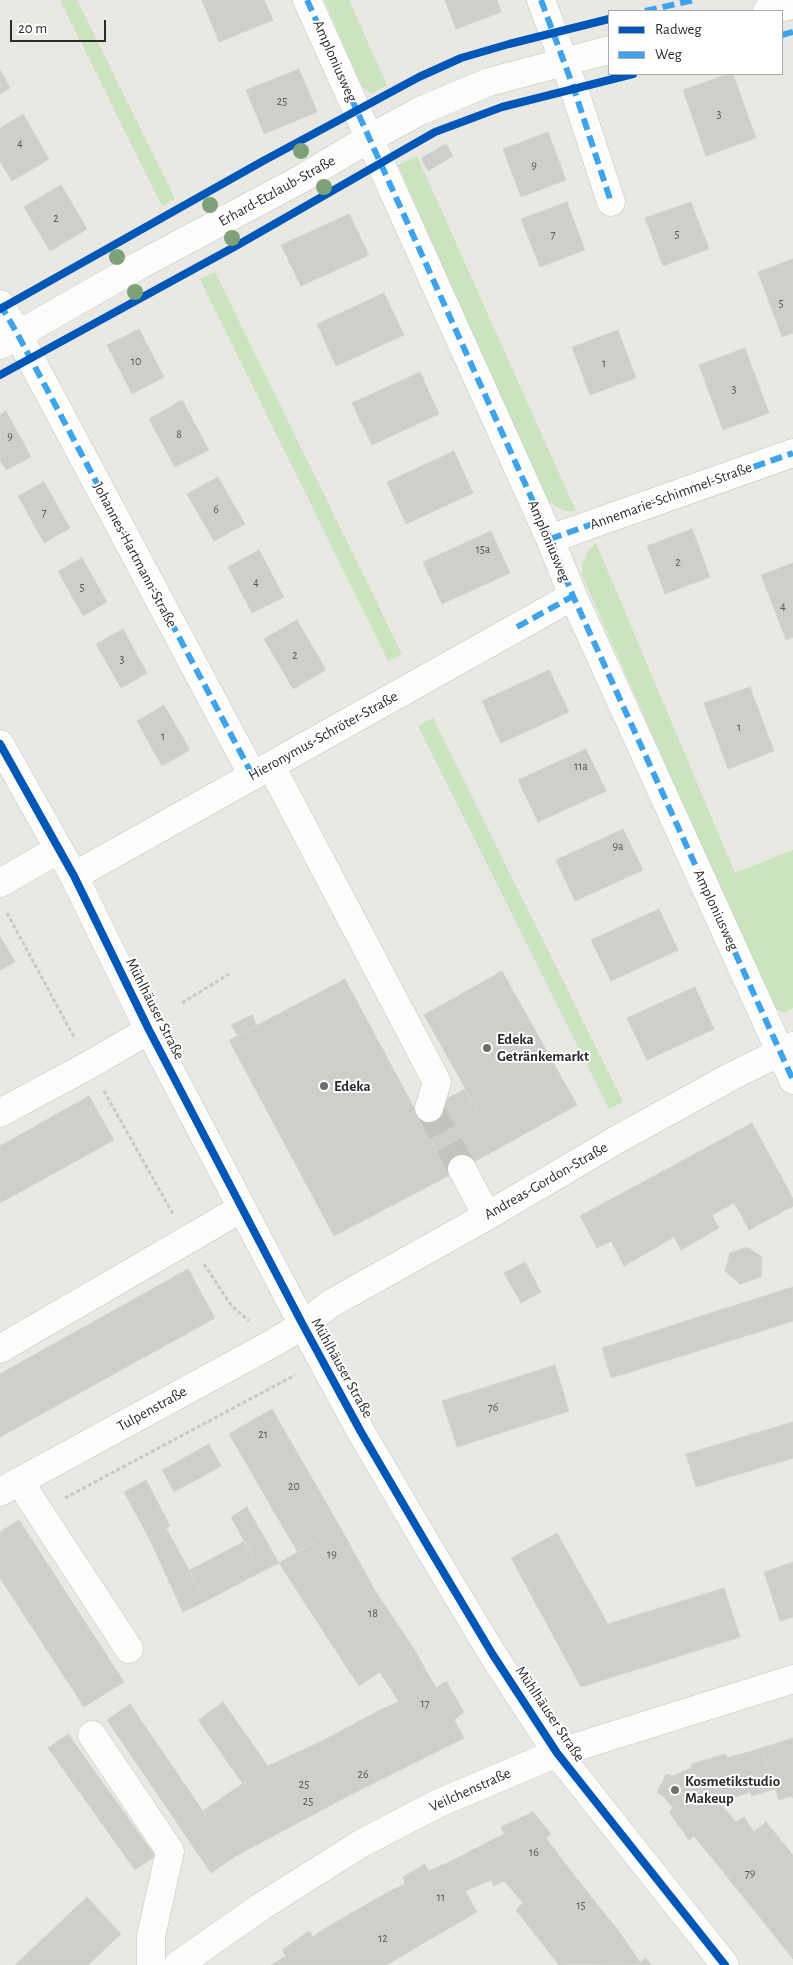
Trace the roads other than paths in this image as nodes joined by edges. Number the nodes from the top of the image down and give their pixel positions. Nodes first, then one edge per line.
1 (307, 0) edge
2 (540, 0) edge
3 (793, 5) edge
4 (771, 10) edge
5 (608, 50) edge
6 (564, 62) junction
7 (368, 139) junction
8 (611, 202) dead end
9 (0, 304) edge
10 (9, 340) edge
11 (793, 453) edge
12 (550, 539) junction
13 (573, 596) junction
14 (0, 744) edge
15 (262, 771) junction
16 (59, 849) junction
17 (74, 876) junction
18 (2, 895) edge
19 (149, 1030) junction
20 (787, 1049) edge
21 (793, 1080) edge
22 (429, 1108) dead end
23 (0, 1113) edge
24 (462, 1169) tunnel mouth
25 (242, 1208) junction
26 (487, 1216) junction
27 (303, 1325) junction
28 (0, 1349) edge
29 (17, 1491) edge
30 (129, 1649) dead end
31 (793, 1679) edge
32 (92, 1736) dead end
33 (557, 1753) junction
34 (150, 1965) edge
35 (178, 1965) edge
36 (725, 1965) edge

1 - 7 street, Amploniusweg
2 - 6 street
3 - 4 street
5 - 6 street, Erhard-Etzlaub-Straße
6 - 7 street, Erhard-Etzlaub-Straße
6 - 8 street
7 - 10 street, Erhard-Etzlaub-Straße
7 - 12 street, Amploniusweg
9 - 10 street, Johannes-Hartmann-Straße
10 - 15 street, Johannes-Hartmann-Straße
11 - 12 street, Annemarie-Schimmel-Straße
12 - 13 street, Amploniusweg
13 - 15 street, Hieronymus-Schröter-Straße
13 - 20 street, Amploniusweg
14 - 16 street, Mühlhäuser Straße
15 - 17 street, Hieronymus-Schröter-Straße
15 - 22 street, Johannes-Hartmann-Straße
16 - 17 street, Mühlhäuser Straße
16 - 18 street
17 - 19 street, Mühlhäuser Straße
19 - 23 street
19 - 25 street, Mühlhäuser Straße
20 - 21 street, Amploniusweg
20 - 26 street, Andreas-Gordon-Straße
24 - 26 street
25 - 27 street, Mühlhäuser Straße
25 - 28 street
26 - 27 street, Andreas-Gordon-Straße
27 - 29 street, Tulpenstraße
27 - 33 street, Mühlhäuser Straße
29 - 30 street
31 - 33 street, Veilchenstraße
32 - 34 street
33 - 35 street, Veilchenstraße
33 - 36 street, Mühlhäuser Straße

